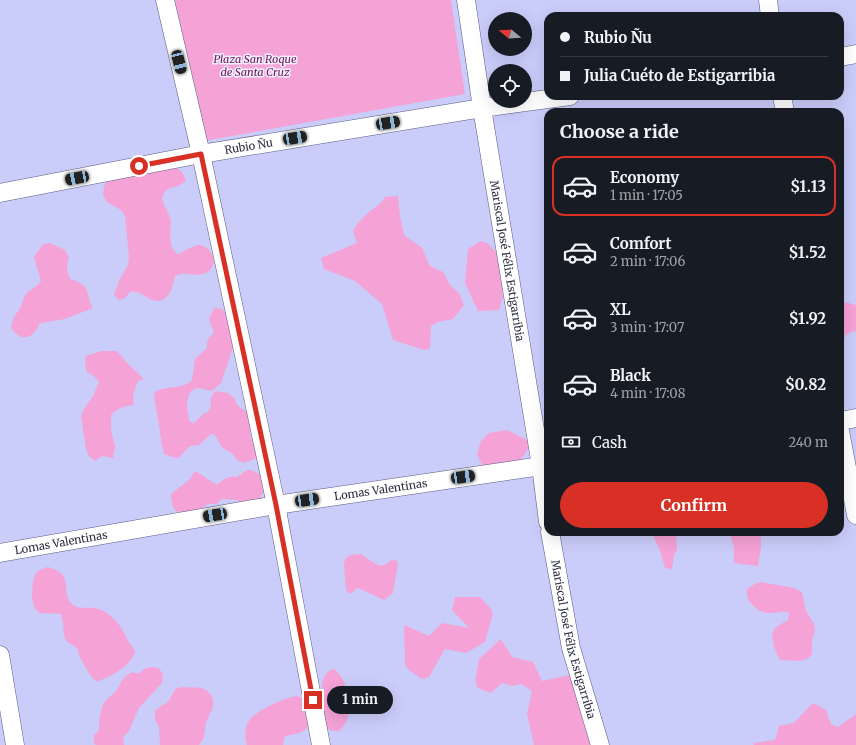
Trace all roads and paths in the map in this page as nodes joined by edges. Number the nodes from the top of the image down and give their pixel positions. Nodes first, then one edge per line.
1 (165, 0) edge
2 (466, 0) edge
3 (768, 0) edge
4 (770, 12) edge
5 (856, 54) edge
6 (844, 56) edge
7 (544, 100) edge
8 (482, 108) junction
9 (201, 154) junction
10 (0, 193) edge
11 (856, 418) edge
12 (844, 420) edge
13 (844, 452) edge
14 (544, 465) edge
15 (276, 505) junction
16 (856, 515) edge
17 (551, 536) edge
18 (0, 553) edge
19 (0, 655) edge
20 (15, 745) edge
21 (321, 745) edge
22 (600, 745) edge

1 - 9 street
2 - 8 street, Mariscal José Félix Estigarribia
3 - 4 street
5 - 6 street
7 - 8 street, Rubio Ñu
8 - 9 street, Rubio Ñu
8 - 14 street, Mariscal José Félix Estigarribia
9 - 10 street, Rubio Ñu
9 - 15 street
11 - 12 street
13 - 16 street
14 - 15 street, Lomas Valentinas
15 - 18 street, Lomas Valentinas
15 - 21 street
17 - 22 street, Mariscal José Félix Estigarribia
19 - 20 street

